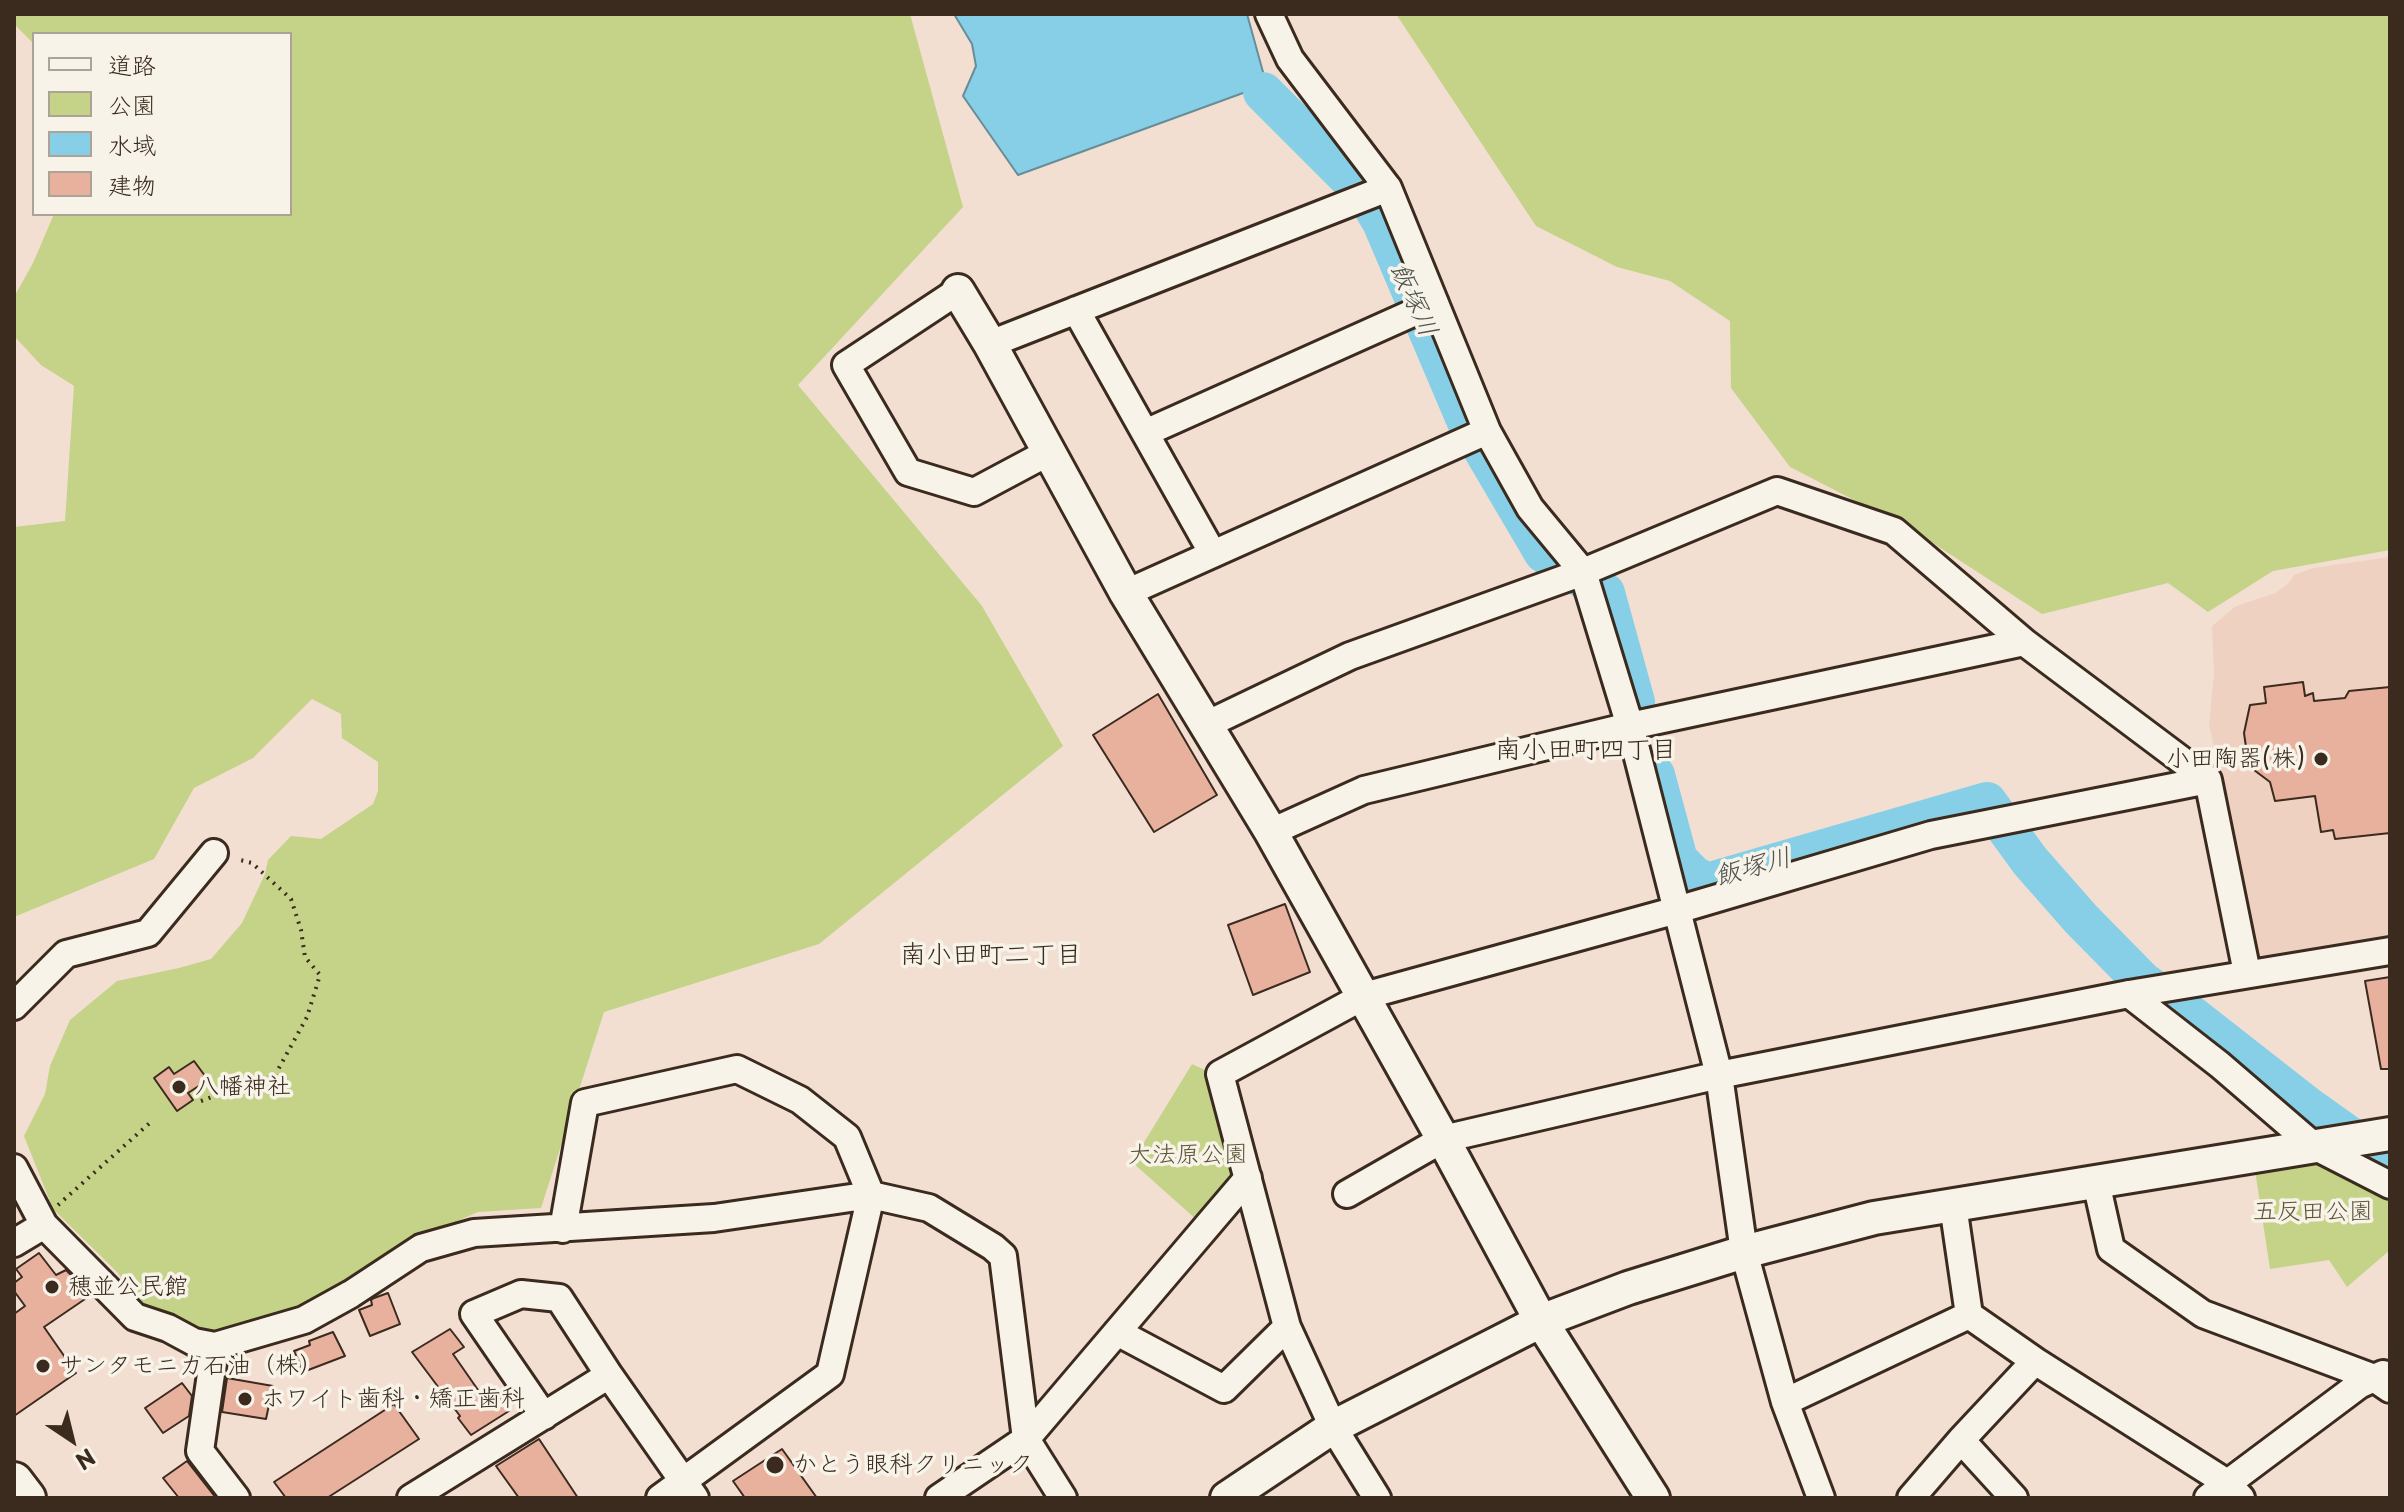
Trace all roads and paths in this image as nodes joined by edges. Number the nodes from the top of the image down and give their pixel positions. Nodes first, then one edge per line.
1 (1269, 14) edge
2 (1388, 188) junction
3 (958, 291) joint
4 (1435, 303) junction
5 (1076, 310) junction
6 (990, 344) junction
7 (1487, 431) junction
8 (1145, 433) junction
9 (1049, 452) junction
10 (1213, 554) junction
11 (1583, 572) junction
12 (1126, 593) junction
13 (2024, 642) junction
14 (1206, 725) junction
15 (1630, 726) junction
16 (2208, 780) junction
17 (1271, 832) junction
18 (214, 853) joint
19 (1677, 910) junction
20 (2390, 951) edge
21 (2247, 973) junction
22 (2129, 994) junction
23 (1364, 996) junction
24 (14, 1006) edge
25 (1719, 1075) junction
26 (201, 1101) dead end
27 (152, 1121) dead end
28 (2390, 1134) edge
29 (1443, 1139) junction
30 (2314, 1146) junction
31 (14, 1168) edge
32 (1248, 1178) junction
33 (2096, 1182) junction
34 (2390, 1185) edge
35 (1347, 1194) dead end
36 (871, 1195) junction
37 (1953, 1205) junction
38 (42, 1222) junction
39 (563, 1229) junction
40 (14, 1243) edge
41 (1744, 1252) junction
42 (1969, 1315) junction
43 (1541, 1321) junction
44 (1287, 1327) junction
45 (1117, 1332) junction
46 (215, 1346) junction
47 (2035, 1361) junction
48 (609, 1375) junction
49 (2385, 1379) edge
50 (1785, 1402) junction
51 (544, 1416) junction
52 (1333, 1427) junction
53 (1026, 1439) junction
54 (1961, 1440) junction
55 (14, 1481) edge
56 (689, 1490) edge
57 (2225, 1493) edge
58 (27, 1498) edge
59 (236, 1498) edge
60 (411, 1498) edge
61 (660, 1498) edge
62 (939, 1498) edge
63 (1063, 1498) edge
64 (1227, 1498) edge
65 (1377, 1498) edge
66 (1653, 1498) edge
67 (1821, 1498) edge
68 (1911, 1498) edge
69 (2014, 1498) edge

1 - 2 street
2 - 4 street
2 - 5 street
3 - 6 street
3 - 9 street
4 - 7 street
4 - 8 street
5 - 6 street
5 - 8 street
6 - 9 street
7 - 10 street
7 - 11 street
8 - 10 street
9 - 12 street
10 - 12 street
11 - 13 street
11 - 14 street
11 - 15 street
12 - 14 street
13 - 15 street
13 - 16 street
14 - 17 street
15 - 17 street
15 - 19 street
16 - 19 street
16 - 21 street
17 - 23 street
18 - 24 street
18 - 26 path
19 - 23 street
19 - 25 street
20 - 21 street
21 - 22 street
22 - 25 street
22 - 30 street
23 - 29 street
23 - 32 street
25 - 29 street
25 - 41 street
27 - 38 path
28 - 30 street
29 - 35 street
29 - 43 street
30 - 33 street
30 - 34 street
31 - 38 street
32 - 44 street
32 - 45 street
33 - 37 street
33 - 49 street
36 - 39 street
36 - 39 street
36 - 53 street
36 - 56 street
37 - 41 street
37 - 42 street
38 - 40 street
38 - 46 street
39 - 46 street
41 - 43 street
41 - 50 street
42 - 47 street
42 - 50 street
43 - 52 street
43 - 66 street
44 - 45 street
44 - 52 street
45 - 53 street
46 - 59 street
47 - 54 street
47 - 57 street
48 - 51 street
48 - 51 street
48 - 56 street
49 - 57 street
50 - 67 street
51 - 60 street
52 - 64 street
52 - 65 street
53 - 62 street
53 - 63 street
54 - 68 street
54 - 69 street
55 - 58 main road
56 - 61 street

